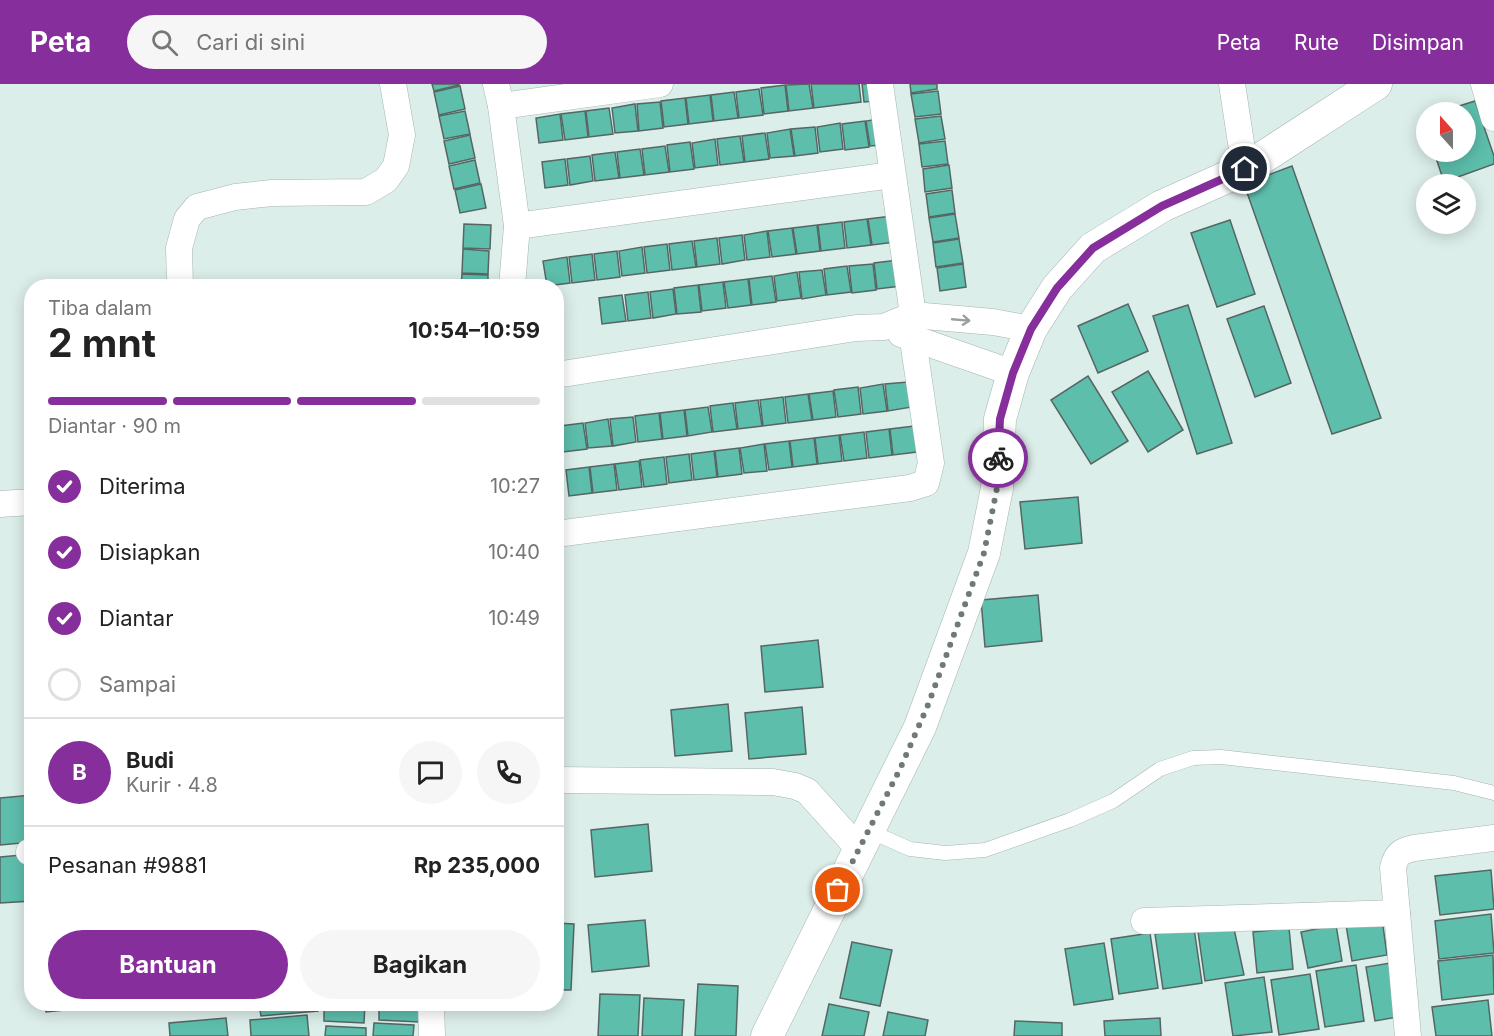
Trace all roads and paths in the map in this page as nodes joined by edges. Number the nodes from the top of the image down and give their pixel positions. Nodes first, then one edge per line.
1 (393, 84) edge
2 (660, 84) edge
3 (880, 84) edge
4 (1232, 84) edge
5 (1376, 84) edge
6 (1484, 84) edge
7 (499, 95) edge
8 (1494, 117) edge
9 (1245, 169) junction
10 (892, 175) junction
11 (517, 226) junction
12 (180, 279) edge
13 (513, 279) edge
14 (913, 328) junction
15 (1031, 329) junction
16 (1013, 373) junction
17 (564, 374) edge
18 (24, 502) edge
19 (0, 504) edge
20 (564, 533) edge
21 (564, 780) edge
22 (1494, 793) edge
23 (1494, 838) edge
24 (864, 840) junction
25 (1397, 914) junction
26 (1144, 921) dead end
27 (431, 1011) edge
28 (432, 1036) edge
29 (767, 1036) edge
30 (1408, 1036) edge

1 - 12 street
2 - 7 street
3 - 10 street
4 - 9 street
5 - 9 street
6 - 8 street
7 - 11 street
9 - 15 street
10 - 11 street
10 - 14 street
11 - 13 street
14 -> 15 street
14 - 16 street
14 - 17 street
14 - 20 street
15 - 16 street
16 - 24 street
18 - 19 street
21 - 24 street
22 - 24 lane
23 - 25 street
24 - 29 street
25 - 26 street
25 - 30 street
27 - 28 street

